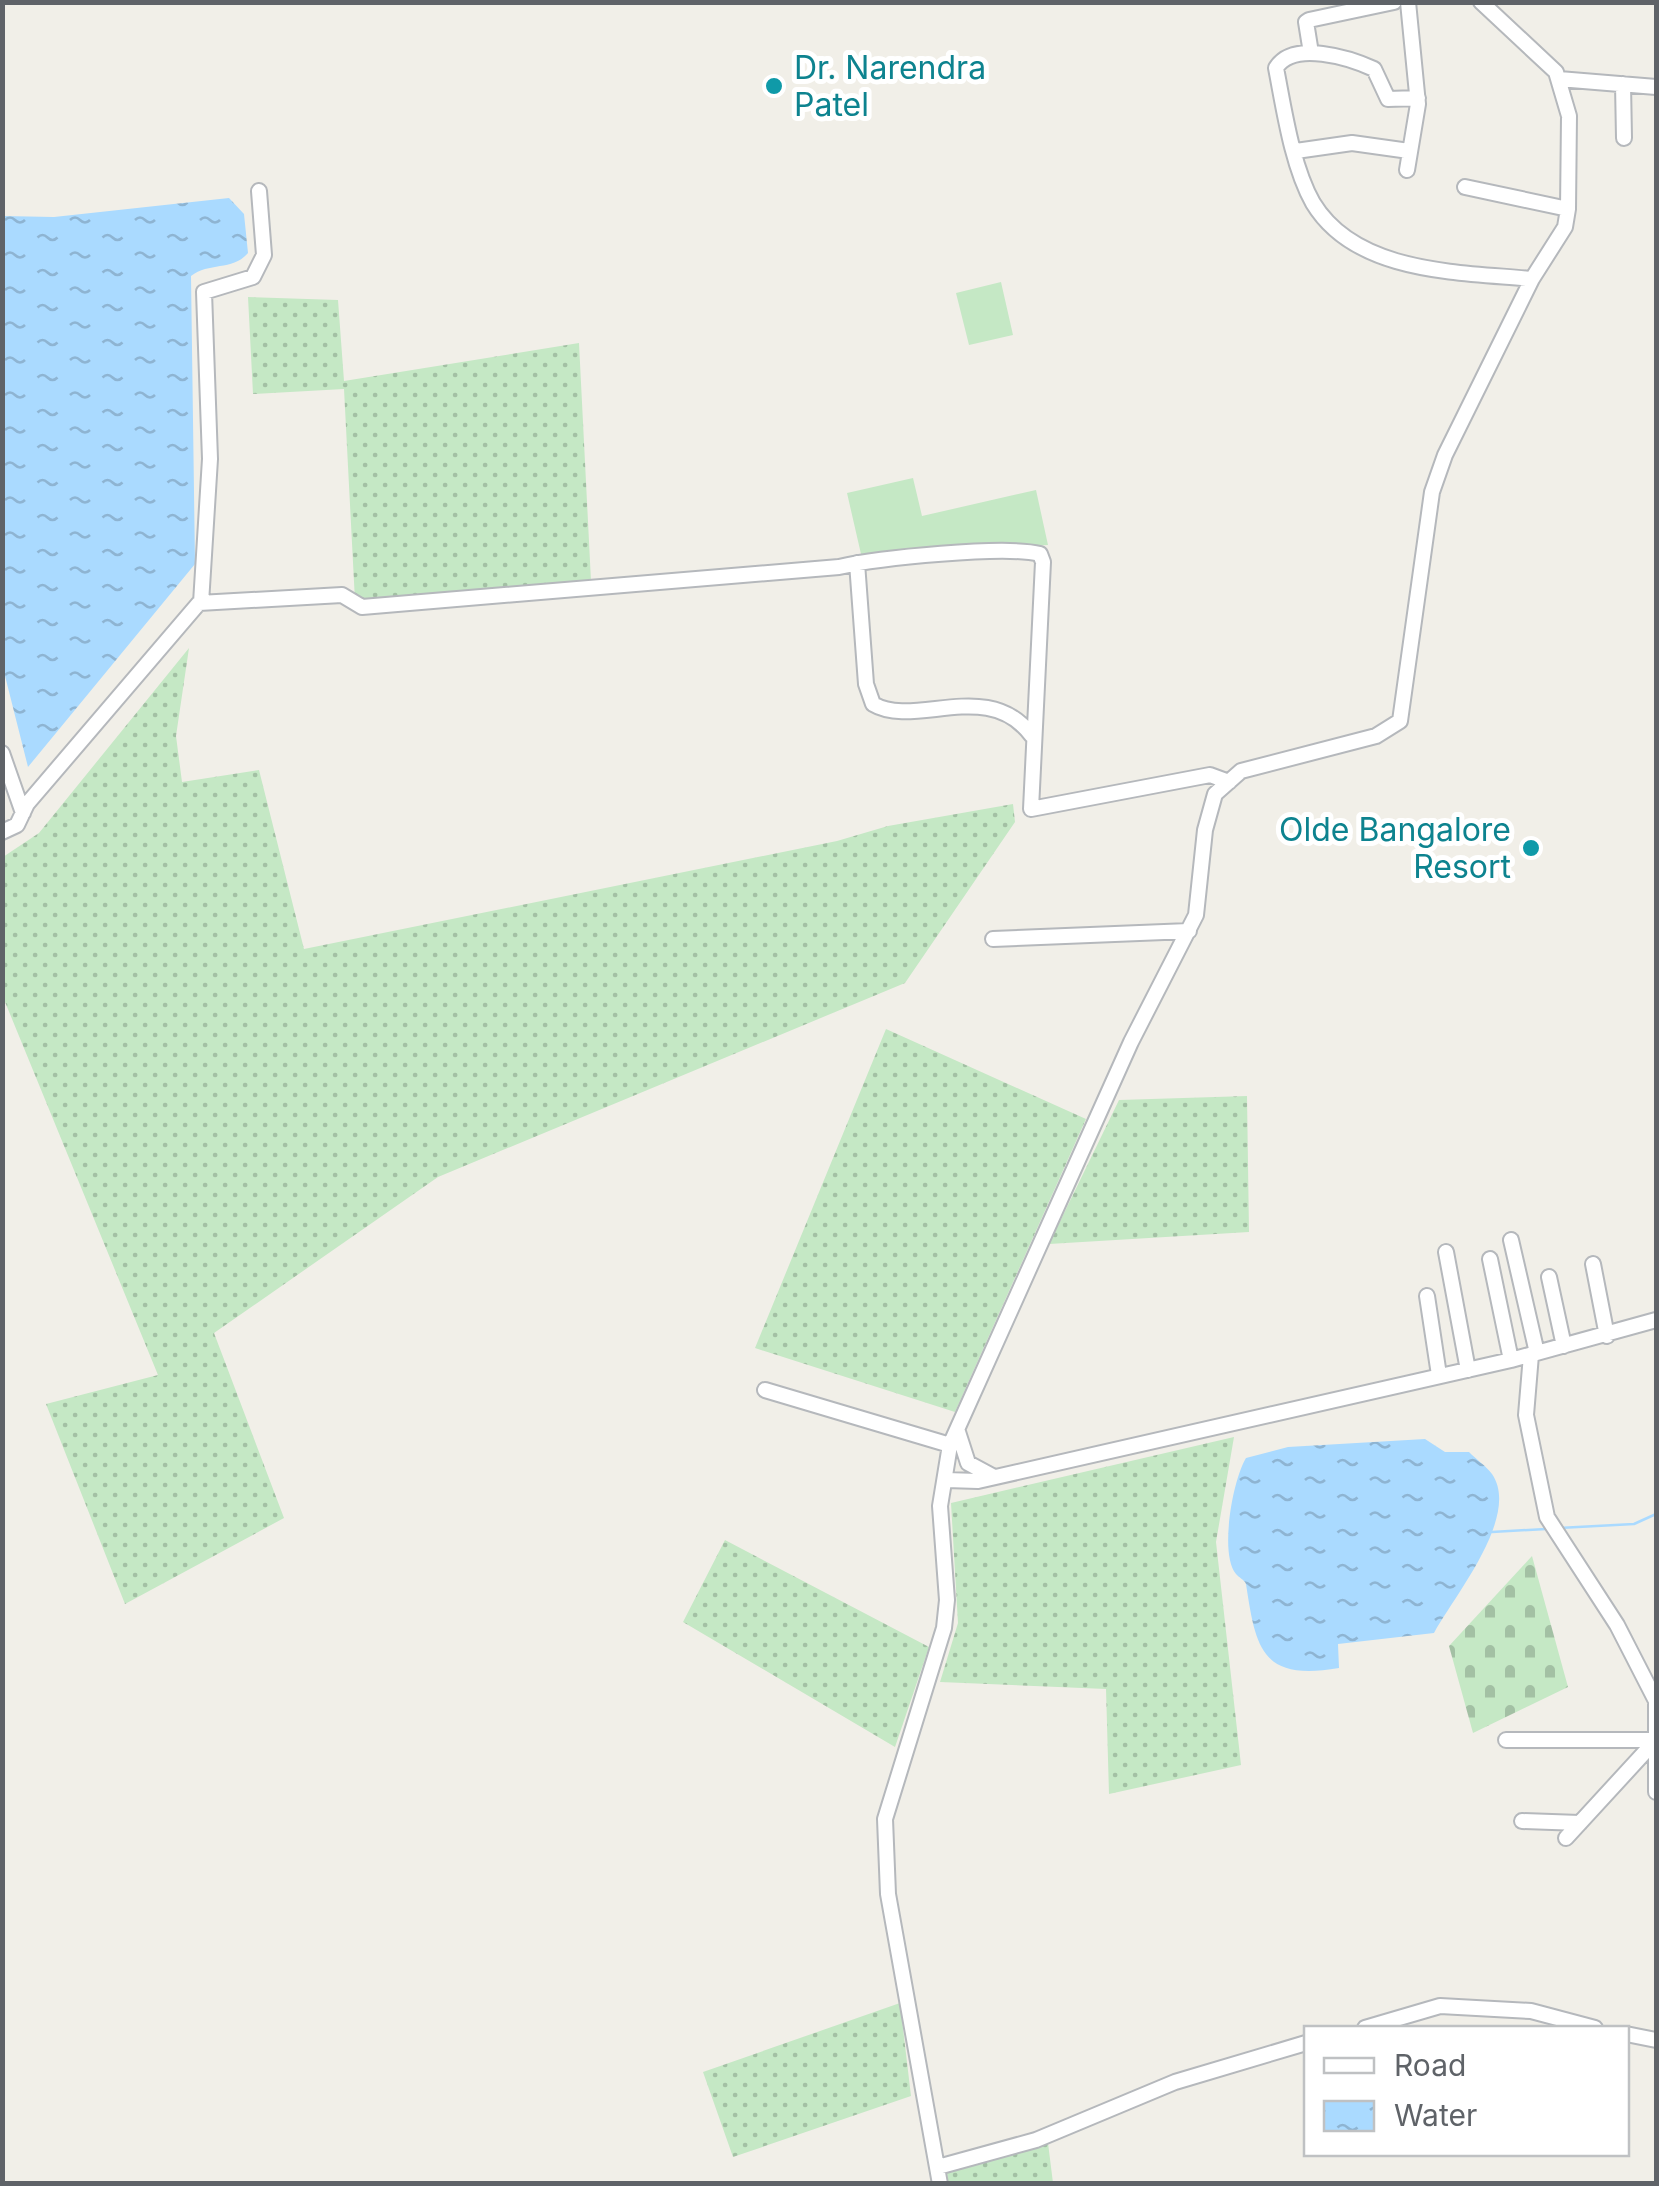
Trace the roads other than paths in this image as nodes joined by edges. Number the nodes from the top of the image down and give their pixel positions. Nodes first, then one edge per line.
1 (1394, 2) edge
2 (1408, 2) edge
3 (1481, 2) edge
4 (1311, 53) junction
5 (1558, 80) junction
6 (1623, 84) junction
7 (1656, 87) edge
8 (1418, 98) junction
9 (1624, 138) dead end
10 (1296, 151) junction
11 (1409, 151) junction
12 (1408, 170) dead end
13 (1465, 187) dead end
14 (259, 191) dead end
15 (1568, 209) junction
16 (1532, 280) junction
17 (857, 563) junction
18 (201, 603) junction
19 (1032, 736) junction
20 (2, 753) edge
21 (1229, 782) junction
22 (24, 812) junction
23 (2, 832) edge
24 (1188, 930) junction
25 (993, 939) dead end
26 (1511, 1240) dead end
27 (1446, 1252) dead end
28 (1490, 1259) dead end
29 (1593, 1264) dead end
30 (1549, 1276) dead end
31 (1427, 1296) dead end
32 (1656, 1320) edge
33 (1606, 1336) junction
34 (1564, 1346) junction
35 (1534, 1354) junction
36 (1511, 1360) junction
37 (1468, 1370) junction
38 (1440, 1376) junction
39 (764, 1390) dead end
40 (959, 1425) junction
41 (950, 1446) junction
42 (995, 1477) junction
43 (946, 1480) junction
44 (1506, 1740) dead end
45 (1656, 1740) edge
46 (1656, 1792) edge
47 (1522, 1822) dead end
48 (1580, 1823) junction
49 (1566, 1838) dead end
50 (1371, 2026) edge
51 (1587, 2026) edge
52 (1629, 2035) edge
53 (1656, 2040) edge
54 (1304, 2044) edge
55 (939, 2176) edge

1 - 4 street
2 - 8 street
3 - 5 street
4 - 8 street
4 - 10 street
5 - 6 street
5 - 15 street
6 - 7 street
6 - 9 street
8 - 11 street
10 - 11 street
10 - 16 street
11 - 12 street
13 - 15 street
14 - 18 street
15 - 16 street
16 - 21 street
17 - 18 street
17 - 19 street
17 - 19 street
18 - 22 street
19 - 21 street
20 - 22 street
21 - 24 street
22 - 23 street
24 - 25 street
24 - 40 street
26 - 35 street
27 - 37 street
28 - 36 street
29 - 33 street
30 - 34 street
31 - 38 street
32 - 33 street
33 - 34 street
34 - 35 street
35 - 36 street
35 - 45 street
36 - 37 street
37 - 38 street
38 - 42 street
39 - 41 street
40 - 41 street
40 - 42 street
41 - 43 street
42 - 43 street
43 - 55 street
44 - 45 street
45 - 46 street
45 - 48 street
47 - 48 street
48 - 49 street
50 - 51 street
52 - 53 street
54 - 55 street

